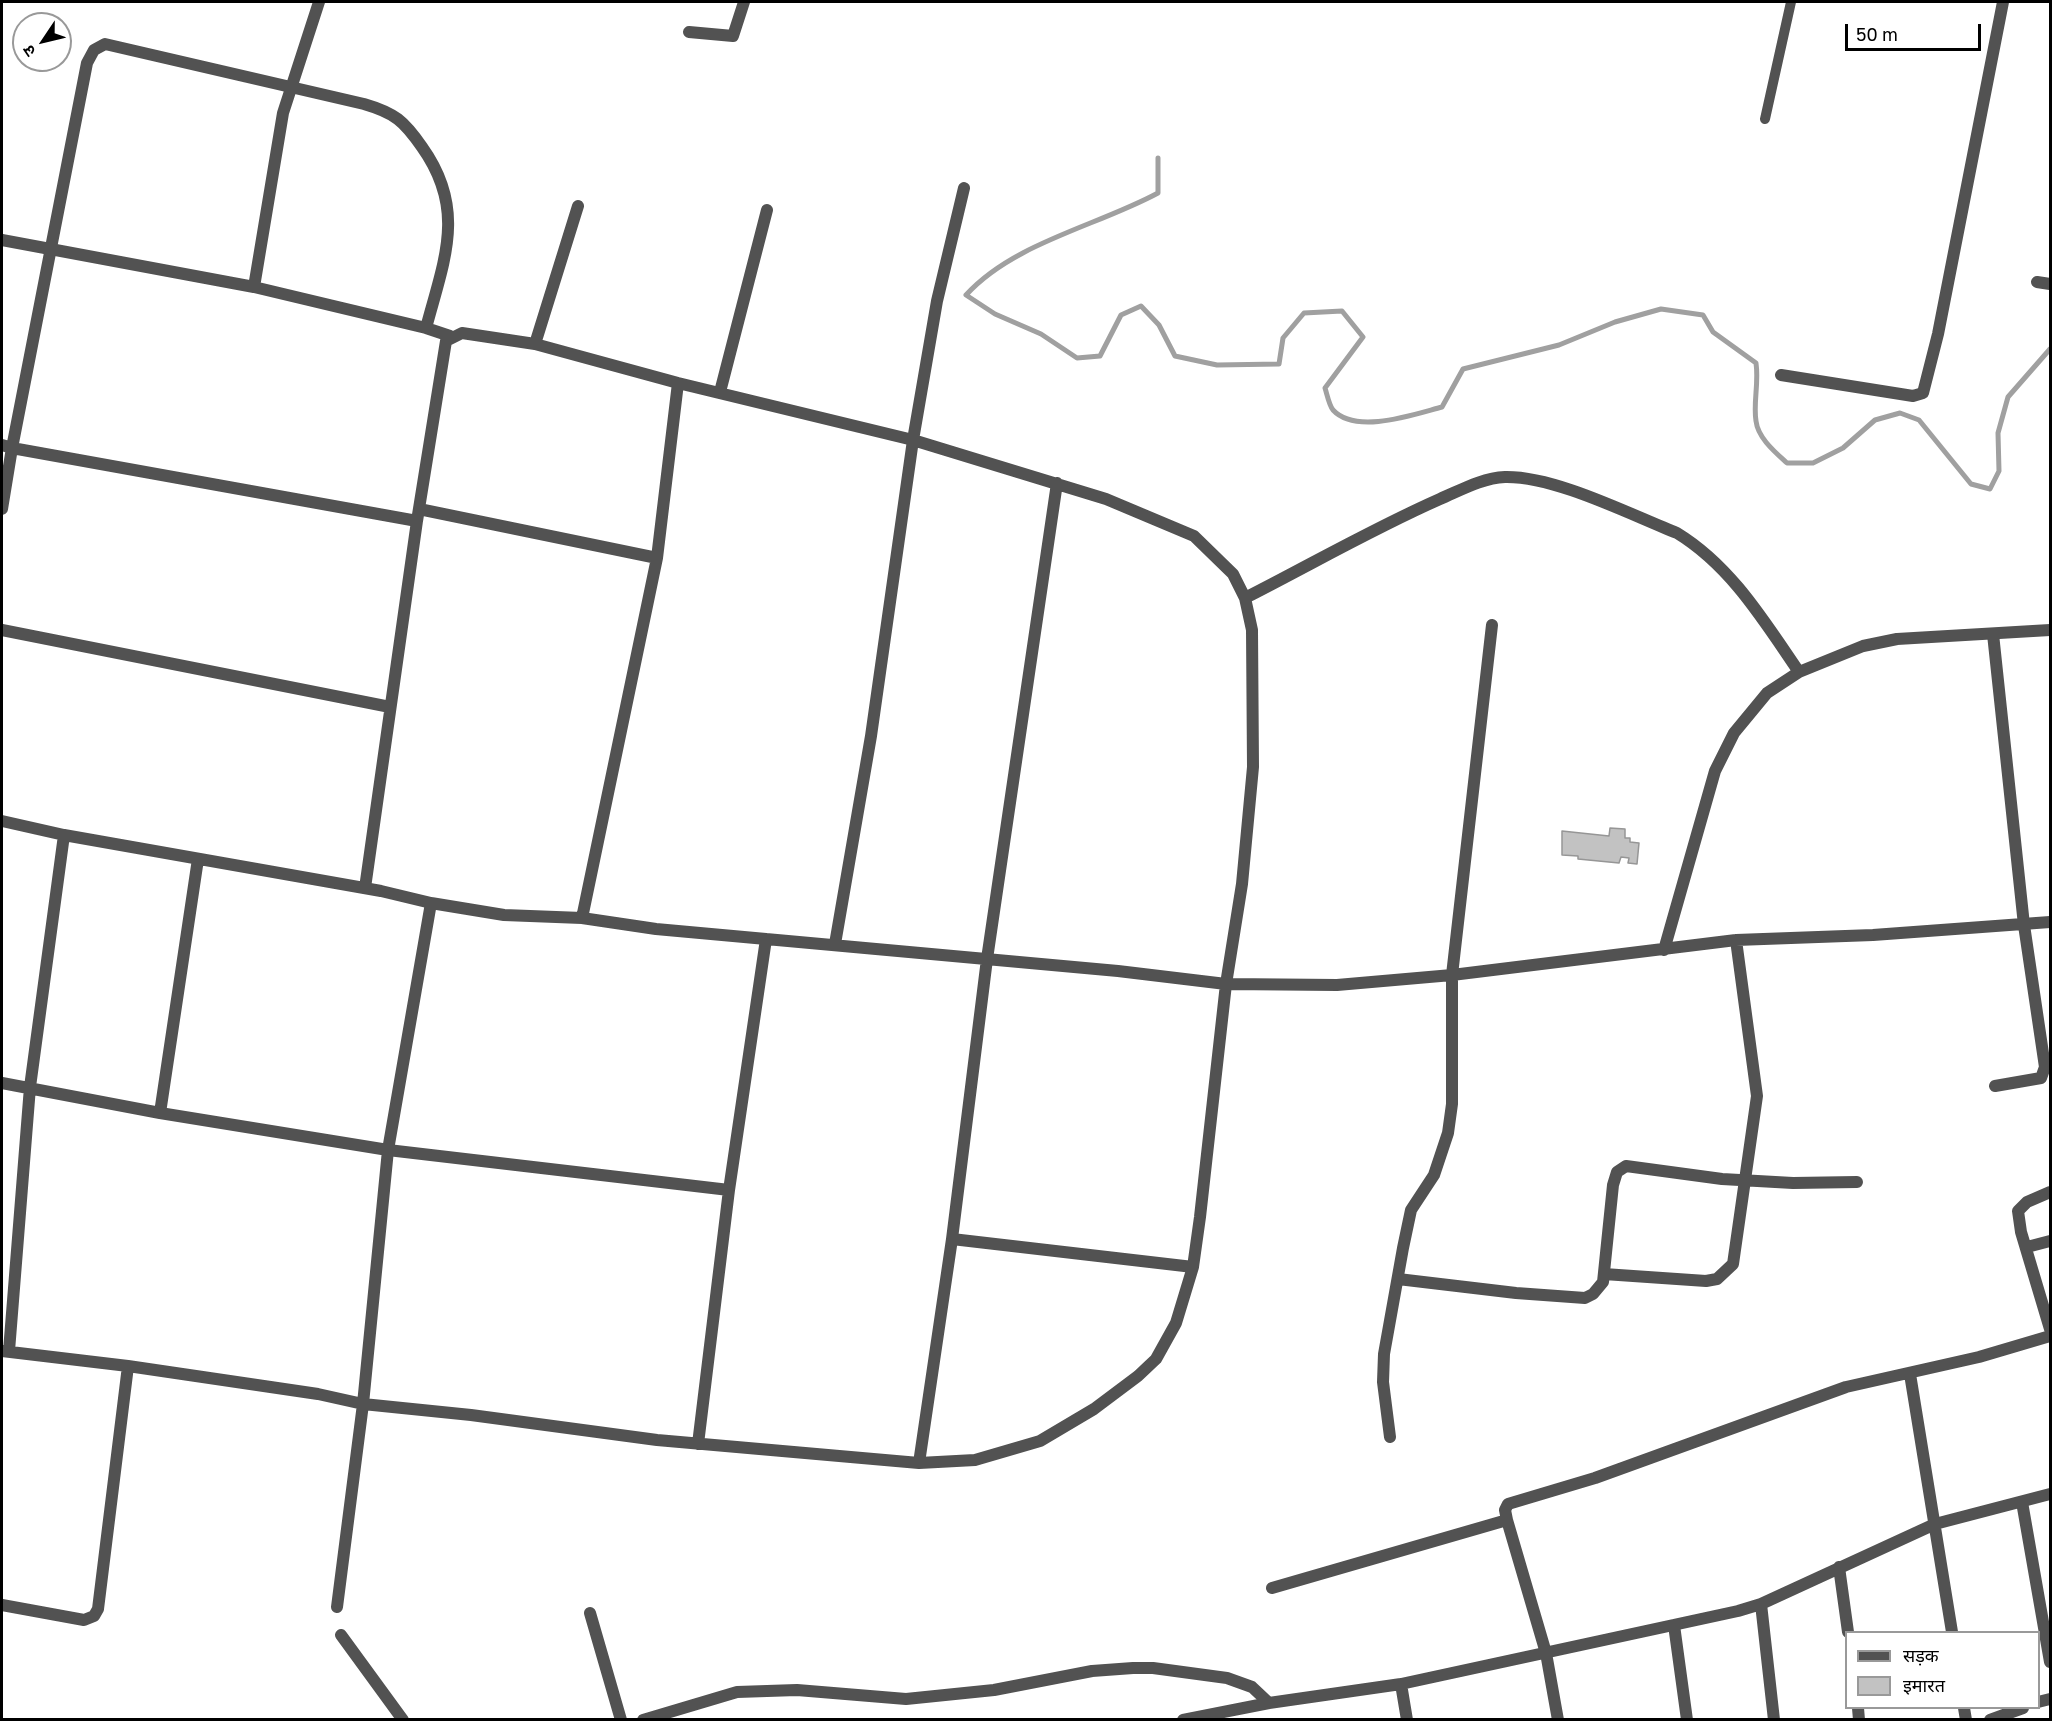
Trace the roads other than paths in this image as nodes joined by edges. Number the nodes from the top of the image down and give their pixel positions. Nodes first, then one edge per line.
1 (319, 2) edge
2 (744, 2) edge
3 (1791, 2) edge
4 (2003, 2) edge
5 (689, 32) dead end
6 (290, 86) junction
7 (1765, 119) dead end
8 (964, 188) dead end
9 (578, 206) dead end
10 (767, 210) dead end
11 (2, 240) edge
12 (49, 249) junction
13 (2037, 282) dead end
14 (2050, 284) edge
15 (254, 287) junction
16 (426, 328) junction
17 (450, 336) junction
18 (535, 345) junction
19 (1780, 375) dead end
20 (678, 383) junction
21 (720, 392) junction
22 (913, 440) junction
23 (7, 446) edge
24 (1058, 483) junction
25 (2, 509) edge
26 (418, 515) junction
27 (657, 558) junction
28 (1245, 597) junction
29 (1492, 626) dead end
30 (2, 630) edge
31 (2050, 630) edge
32 (1993, 634) junction
33 (1799, 672) junction
34 (390, 707) junction
35 (2, 821) edge
36 (64, 835) junction
37 (198, 859) junction
38 (364, 888) junction
39 (431, 903) junction
40 (582, 918) junction
41 (2050, 922) edge
42 (2024, 925) junction
43 (766, 939) junction
44 (1736, 940) junction
45 (835, 945) junction
46 (1665, 950) junction
47 (987, 959) junction
48 (1452, 975) junction
49 (1226, 984) junction
50 (2, 1083) edge
51 (1995, 1086) dead end
52 (30, 1087) junction
53 (160, 1113) junction
54 (388, 1150) junction
55 (1746, 1180) junction
56 (1857, 1182) dead end
57 (729, 1190) junction
58 (2050, 1192) edge
59 (952, 1239) junction
60 (2050, 1241) edge
61 (2027, 1247) junction
62 (1193, 1267) junction
63 (1604, 1274) junction
64 (1398, 1280) junction
65 (2050, 1329) edge
66 (2050, 1336) edge
67 (5, 1351) edge
68 (128, 1366) junction
69 (1910, 1374) junction
70 (363, 1404) junction
71 (1390, 1437) dead end
72 (698, 1444) junction
73 (919, 1463) junction
74 (2050, 1494) edge
75 (2022, 1502) junction
76 (1507, 1520) junction
77 (1935, 1524) junction
78 (1839, 1567) junction
79 (1272, 1588) dead end
80 (1761, 1604) junction
81 (2, 1605) edge
82 (337, 1608) dead end
83 (590, 1613) dead end
84 (1674, 1625) junction
85 (1848, 1631) edge
86 (1952, 1631) edge
87 (341, 1635) dead end
88 (1546, 1653) junction
89 (2050, 1662) edge
90 (1401, 1684) junction
91 (1269, 1703) junction
92 (2018, 1709) edge
93 (403, 1719) edge
94 (621, 1719) edge
95 (643, 1719) edge
96 (1183, 1719) edge
97 (1407, 1719) edge
98 (1558, 1719) edge
99 (1687, 1719) edge
100 (1774, 1719) edge
101 (1990, 1719) edge

1 - 6 street
2 - 5 street
3 - 7 lane
4 - 19 street
6 - 12 street
6 - 15 street
6 - 16 street
8 - 22 street
9 - 18 street
10 - 21 street
11 - 12 street
12 - 15 street
12 - 23 street
13 - 14 street
15 - 16 street
16 - 17 street
17 - 18 street
17 - 26 street
18 - 20 street
20 - 21 street
20 - 27 street
21 - 22 street
22 - 24 street
22 - 45 street
23 - 25 street
23 - 26 street
24 - 28 street
24 - 47 street
26 - 27 street
26 - 34 street
27 - 40 street
28 - 33 street
28 - 49 street
29 - 48 street
30 - 34 street
31 - 32 street
32 - 33 street
32 - 42 street
33 - 46 street
34 - 38 street
35 - 36 street
36 - 37 street
36 - 52 street
37 - 38 street
37 - 53 street
38 - 39 street
39 - 40 street
39 - 54 street
40 - 43 street
41 - 42 street
42 - 44 street
42 - 51 street
43 - 45 street
43 - 57 street
44 - 46 street
44 - 55 street
45 - 47 street
46 - 48 street
47 - 49 street
47 - 59 street
48 - 49 street
48 - 64 street
49 - 62 street
50 - 52 street
52 - 53 street
52 - 67 street
53 - 54 street
54 - 57 street
54 - 70 street
55 - 56 street
55 - 63 street
55 - 63 street
57 - 72 street
58 - 61 street
59 - 62 street
59 - 73 street
60 - 61 street
61 - 65 street
62 - 73 street
63 - 64 street
64 - 71 street
66 - 69 street
67 - 68 street
68 - 70 street
68 - 81 street
69 - 76 street
69 - 77 street
70 - 72 street
70 - 82 street
72 - 73 street
74 - 75 street
75 - 77 street
75 - 89 street
76 - 79 street
76 - 88 street
77 - 78 street
77 - 86 street
78 - 80 street
78 - 85 street
80 - 84 street
80 - 100 street
83 - 94 street
84 - 88 street
84 - 99 street
87 - 93 street
88 - 90 street
88 - 98 street
90 - 91 street
90 - 97 street
91 - 95 street
91 - 96 street
92 - 101 street

